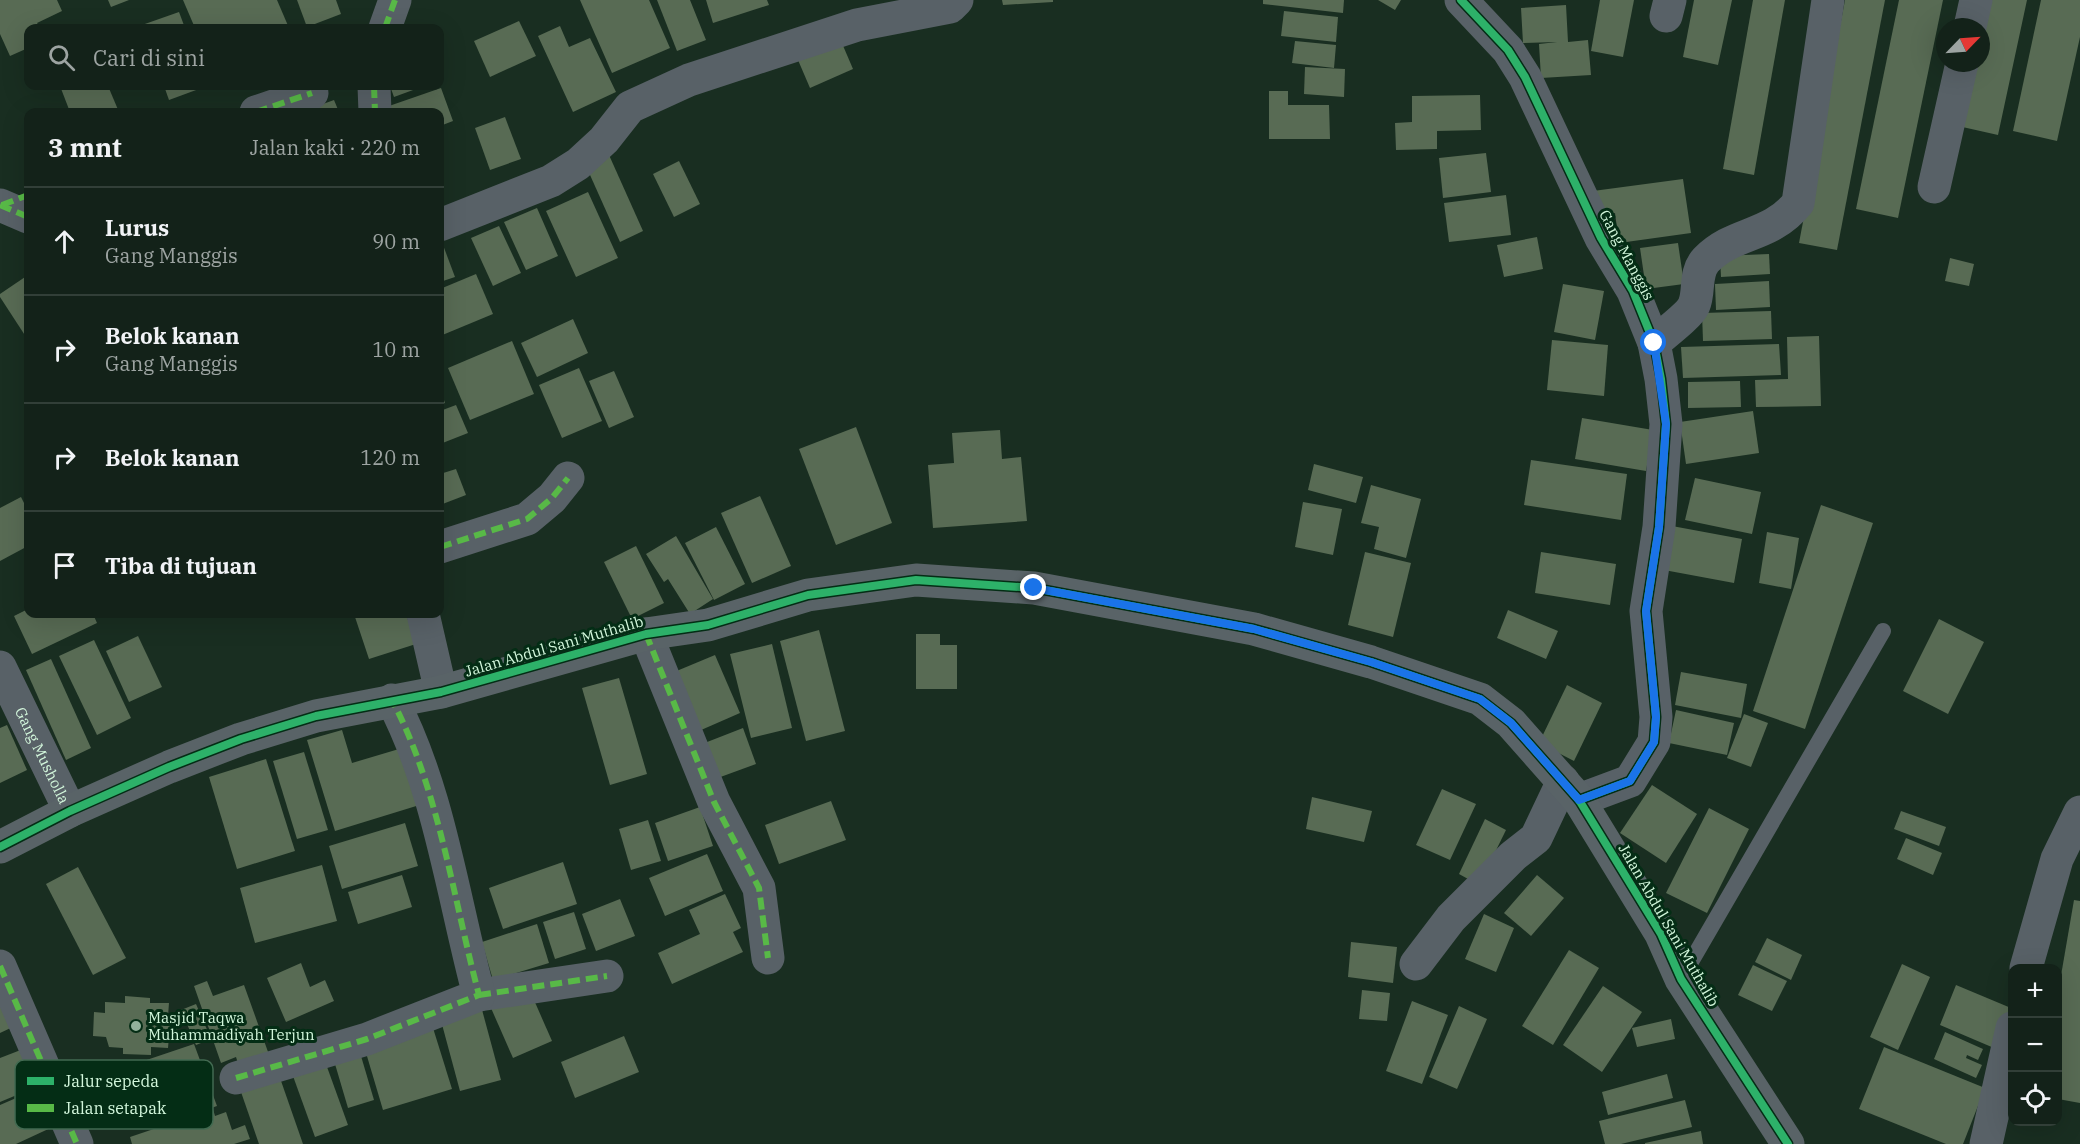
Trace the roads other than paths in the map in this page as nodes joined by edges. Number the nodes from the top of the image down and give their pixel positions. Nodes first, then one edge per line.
1 (395, 0) edge
2 (957, 0) edge
3 (1461, 0) edge
4 (1828, 0) edge
5 (1976, 0) edge
6 (1972, 18) edge
7 (386, 24) edge
8 (1960, 72) edge
9 (374, 90) edge
10 (312, 93) dead end
11 (268, 108) edge
12 (375, 108) edge
13 (1934, 187) dead end
14 (444, 223) edge
15 (1654, 343) junction
16 (568, 478) dead end
17 (444, 546) edge
18 (424, 618) edge
19 (1883, 631) dead end
20 (646, 634) junction
21 (0, 667) edge
22 (441, 692) junction
23 (392, 700) junction
24 (1571, 790) junction
25 (70, 811) junction
26 (2080, 812) edge
27 (0, 847) edge
28 (768, 958) dead end
29 (1416, 964) dead end
30 (2027, 964) edge
31 (0, 966) edge
32 (607, 976) dead end
33 (1681, 979) junction
34 (478, 995) junction
35 (2008, 1049) edge
36 (41, 1060) edge
37 (236, 1078) dead end
38 (71, 1129) edge
39 (77, 1144) edge
40 (1788, 1144) edge
41 (1986, 1144) edge

1 - 7 street
2 - 14 street
3 - 15 street, Gang Manggis
4 - 15 street
5 - 6 street
8 - 13 street
9 - 12 street
10 - 11 street
15 - 24 street, Gang Manggis
16 - 17 street
18 - 22 street
19 - 33 lane
20 - 22 street, Jalan Abdul Sani Muthalib
20 - 24 street, Jalan Abdul Sani Muthalib
20 - 28 street
21 - 25 street, Gang Musholla
22 - 23 street, Jalan Abdul Sani Muthalib
23 - 25 street, Jalan Abdul Sani Muthalib
23 - 34 street
24 - 29 street
24 - 33 street, Jalan Abdul Sani Muthalib
25 - 27 street, Jalan Abdul Sani Muthalib
26 - 30 street
31 - 36 street
32 - 34 street
33 - 40 street, Jalan Abdul Sani Muthalib
34 - 37 street
35 - 41 street
38 - 39 street

